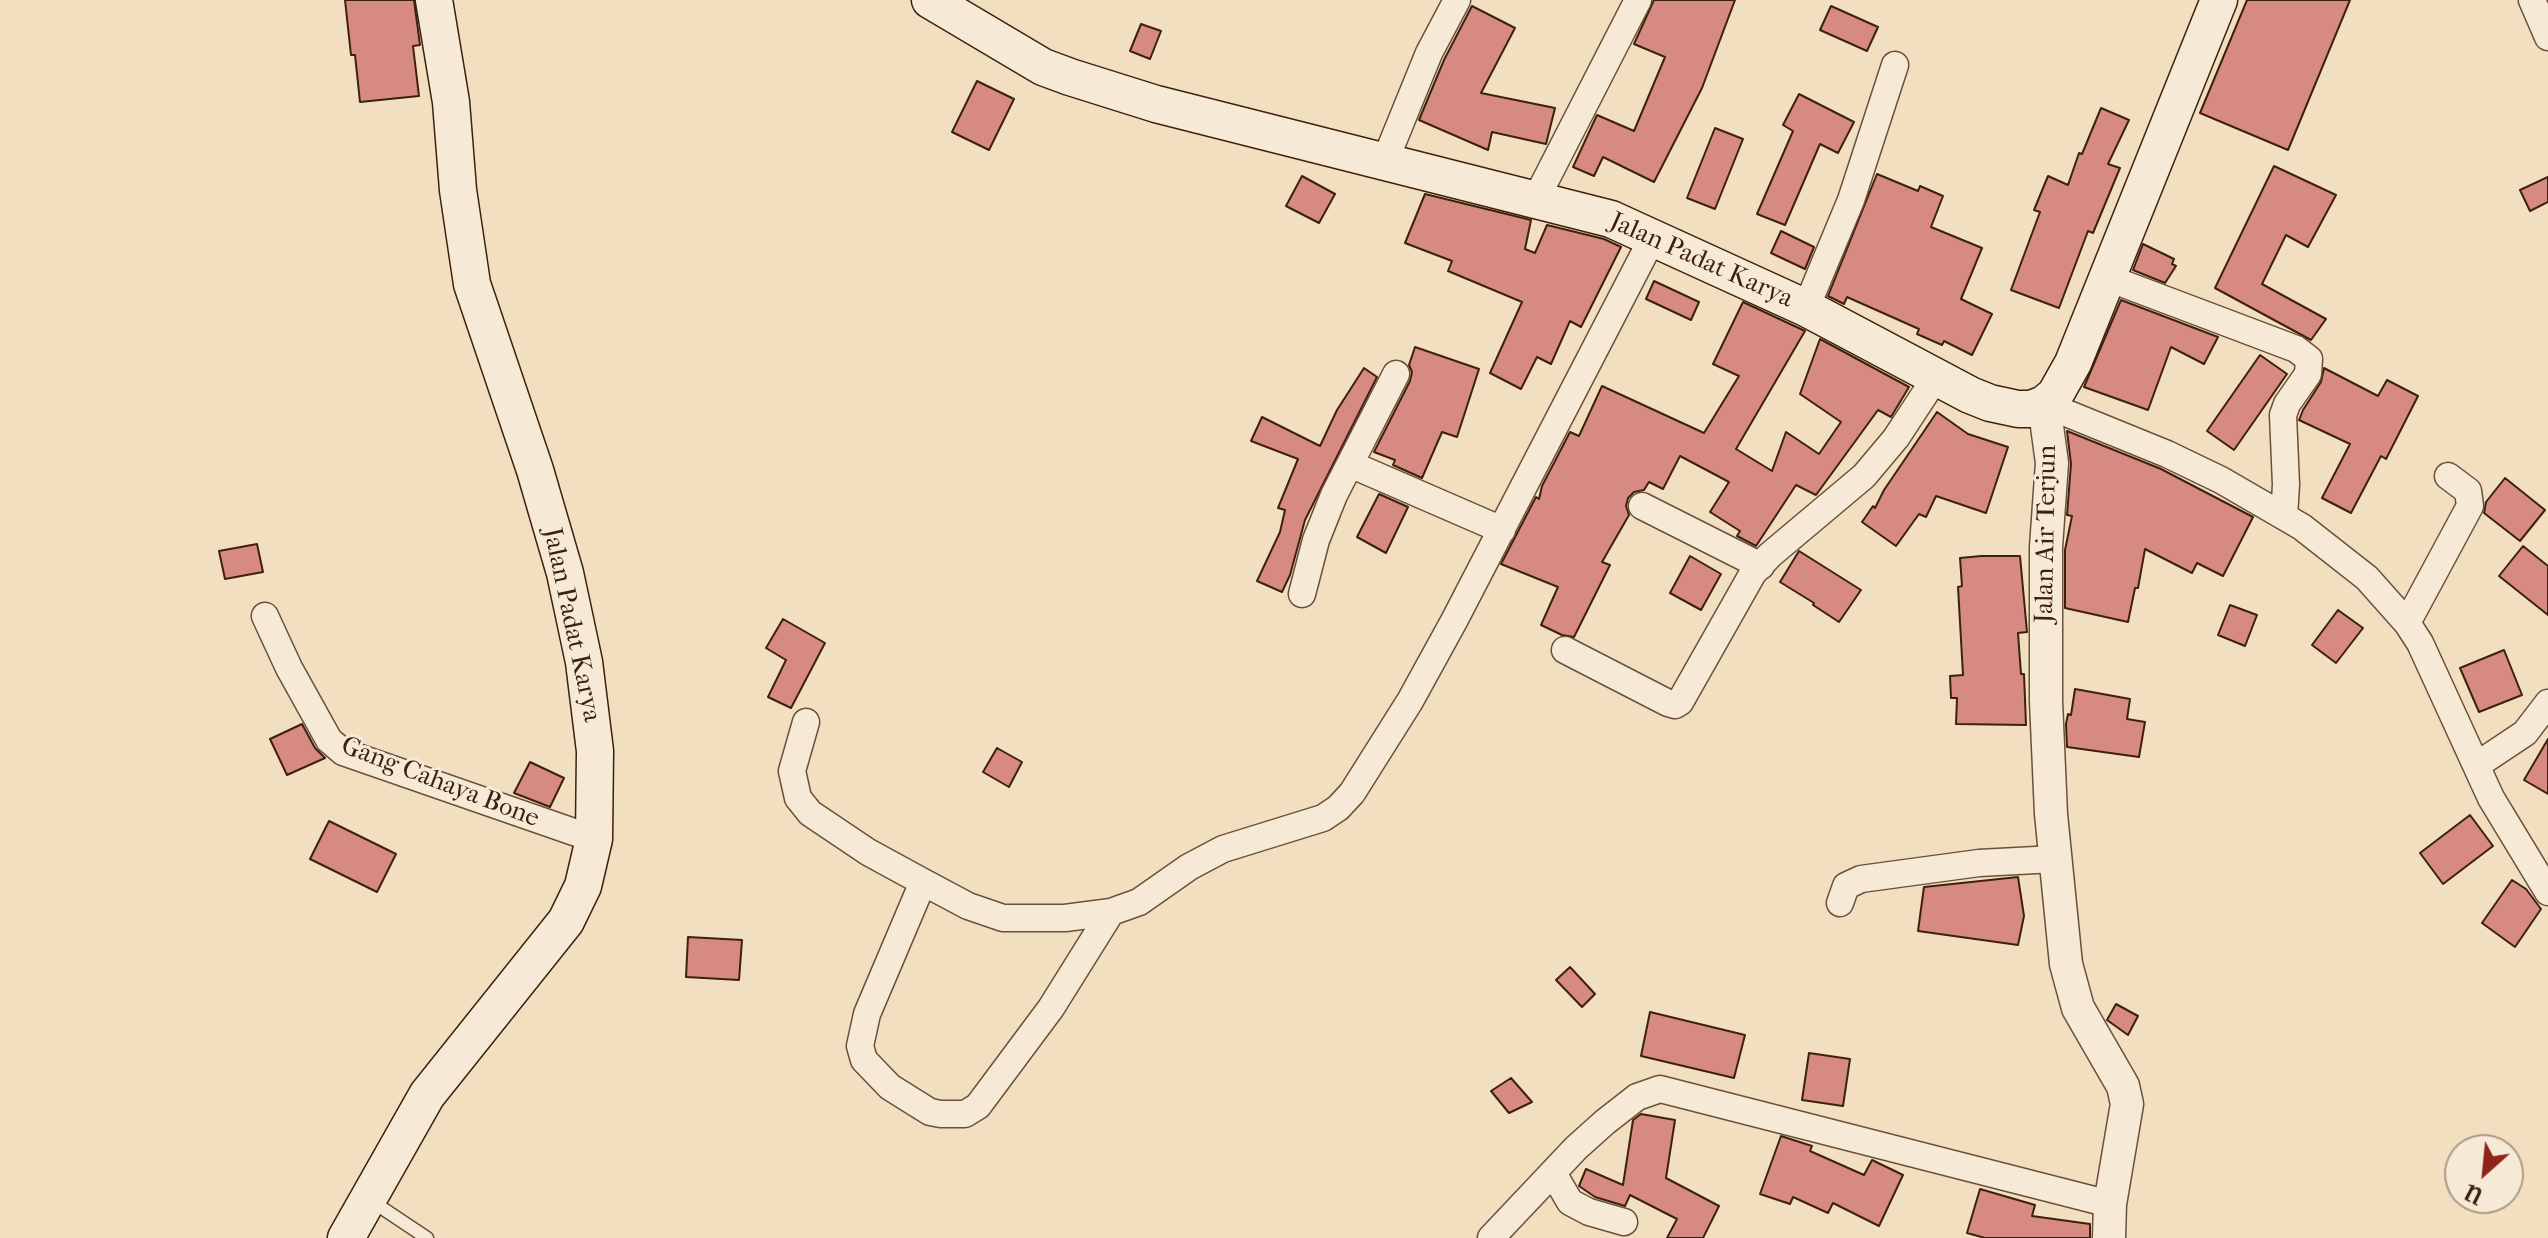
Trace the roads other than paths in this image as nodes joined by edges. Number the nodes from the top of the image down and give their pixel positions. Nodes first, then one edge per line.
1 (434, 0) edge
2 (930, 0) edge
3 (1457, 0) edge
4 (1638, 0) edge
5 (2219, 0) edge
6 (2532, 0) edge
7 (2548, 37) edge
8 (1895, 65) dead end
9 (1385, 161) junction
10 (1536, 199) junction
11 (1653, 237) junction
12 (2108, 278) junction
13 (1806, 308) junction
14 (1396, 374) dead end
15 (1936, 377) junction
16 (2044, 404) junction
17 (1350, 464) junction
18 (2448, 476) dead end
19 (1642, 506) dead end
20 (2284, 516) junction
21 (1502, 530) junction
22 (1761, 566) junction
23 (1302, 594) dead end
24 (265, 616) dead end
25 (2407, 623) junction
26 (1565, 650) dead end
27 (2548, 703) edge
28 (806, 722) dead end
29 (2477, 765) junction
30 (594, 839) junction
31 (2055, 859) junction
32 (923, 882) junction
33 (2548, 892) edge
34 (1840, 903) dead end
35 (1111, 912) junction
36 (1553, 1173) junction
37 (368, 1198) junction
38 (2110, 1204) junction
39 (1624, 1222) dead end
40 (346, 1238) edge
41 (427, 1238) edge
42 (1491, 1238) edge
43 (2109, 1238) edge

1 - 30 main road, Jalan Padat Karya
2 - 9 main road, Jalan Padat Karya
3 - 9 street
4 - 10 street
5 - 12 main road
6 - 7 street
8 - 13 street
9 - 10 main road, Jalan Padat Karya
10 - 11 main road, Jalan Padat Karya
11 - 13 main road, Jalan Padat Karya
11 - 21 street
12 - 16 main road
12 - 20 street
13 - 15 main road, Jalan Padat Karya
14 - 17 street
15 - 16 main road, Jalan Padat Karya
15 - 22 street
16 - 20 street, Jalan Air Terjun
16 - 31 street, Jalan Air Terjun
17 - 21 street
17 - 23 street
18 - 25 street
19 - 22 street
20 - 25 street, Jalan Air Terjun
21 - 35 street
22 - 26 street
24 - 30 street, Gang Cahaya Bone
25 - 29 street, Jalan Air Terjun
27 - 29 street
28 - 32 street
29 - 33 street, Jalan Air Terjun
30 - 37 main road, Jalan Padat Karya
31 - 34 street
31 - 38 street, Jalan Air Terjun
32 - 35 street
32 - 35 street
36 - 38 street
36 - 39 street
36 - 42 street
37 - 40 main road, Jalan Padat Karya
37 - 41 lane
38 - 43 street, Jalan Air Terjun

